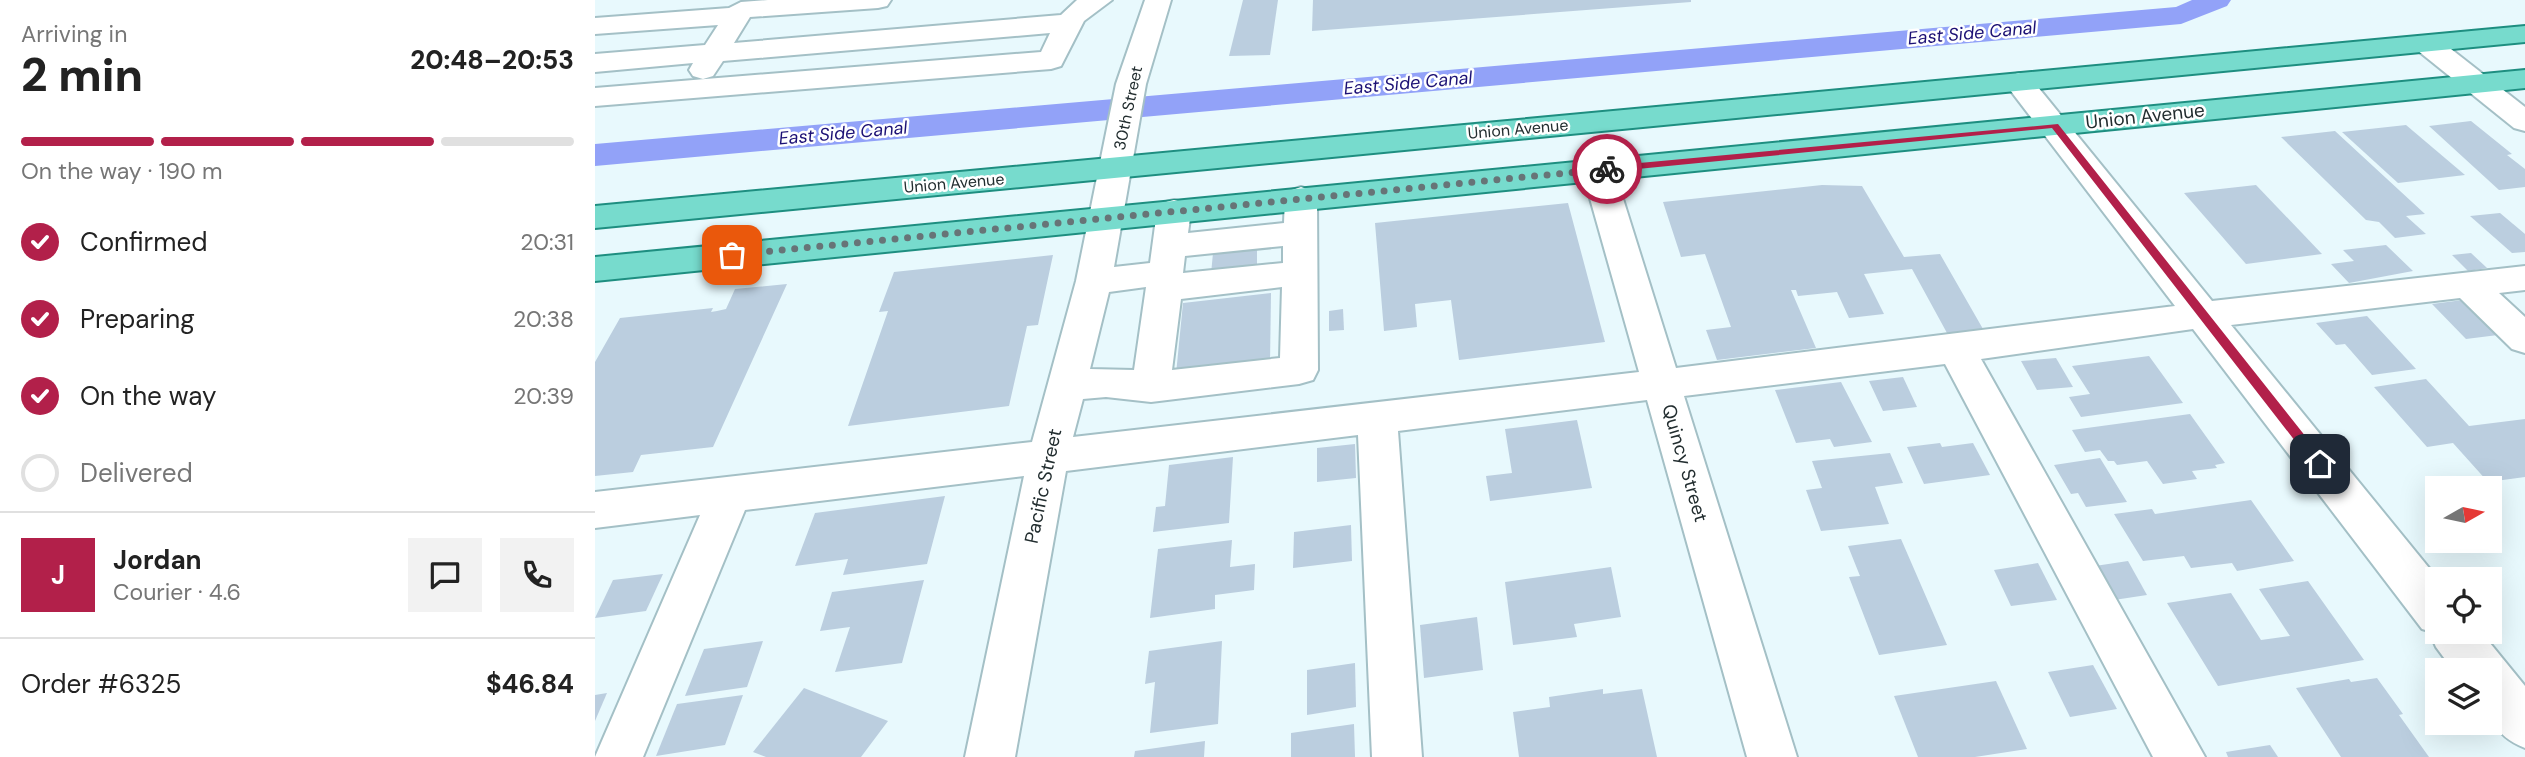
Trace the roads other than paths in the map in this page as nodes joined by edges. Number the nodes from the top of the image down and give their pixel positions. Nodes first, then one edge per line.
1 (878, 0) edge
2 (1099, 0) edge
3 (1158, 0) edge
4 (743, 9) edge
5 (1069, 23) junction
6 (595, 26) edge
7 (2525, 34) edge
8 (2427, 44) junction
9 (714, 53) junction
10 (595, 63) edge
11 (2525, 79) edge
12 (2019, 82) junction
13 (2476, 84) junction
14 (691, 89) junction
15 (595, 97) edge
16 (2525, 122) edge
17 (2054, 125) junction
18 (1116, 167) junction
19 (1598, 170) junction
20 (1174, 211) junction
21 (1301, 216) junction
22 (595, 217) edge
23 (1106, 217) junction
24 (595, 268) edge
25 (1166, 269) junction
26 (1300, 273) junction
27 (2525, 278) edge
28 (1094, 281) junction
29 (2469, 286) junction
30 (2203, 315) junction
31 (2525, 339) edge
32 (1956, 349) junction
33 (1661, 383) junction
34 (1065, 387) junction
35 (1151, 387) junction
36 (1377, 418) junction
37 (1048, 457) junction
38 (730, 495) junction
39 (595, 510) edge
40 (2425, 597) edge
41 (2461, 644) edge
42 (2473, 658) edge
43 (2502, 695) edge
44 (2525, 724) edge
45 (618, 757) edge
46 (990, 757) edge
47 (1397, 757) edge
48 (1772, 757) edge
49 (2180, 757) edge

1 - 4 street
2 - 5 street
3 - 18 street, 30th Street
4 - 6 street
4 - 9 street
5 - 9 street
5 - 14 street
7 - 8 main road, Union Avenue
8 - 12 main road, Union Avenue
8 - 13 street
9 - 10 street
9 - 14 street
11 - 13 main road, Union Avenue
12 - 17 street
12 - 18 main road, Union Avenue
13 - 16 street
13 - 17 main road, Union Avenue
14 - 15 street
17 - 19 main road, Union Avenue
17 - 30 street
18 - 22 main road, Union Avenue
18 - 23 street, 30th Street
19 - 21 main road, Union Avenue
19 - 33 street, Quincy Street
20 - 21 main road, Union Avenue
20 - 23 main road, Union Avenue
20 - 25 street
21 - 25 street
21 - 26 street
23 - 24 main road, Union Avenue
23 - 28 street, Pacific Street
25 - 26 street
25 - 28 street
25 - 35 street
26 - 35 street
27 - 29 street
28 - 34 street, Pacific Street
29 - 30 street
29 - 31 street
30 - 32 street
30 - 40 street
32 - 33 street
32 - 49 street
33 - 36 street
33 - 48 street, Quincy Street
34 - 35 street
34 - 37 street, Pacific Street
36 - 37 street
36 - 47 street
37 - 38 street
37 - 46 street, Pacific Street
38 - 39 street
38 - 45 street
41 - 42 street
43 - 44 street

